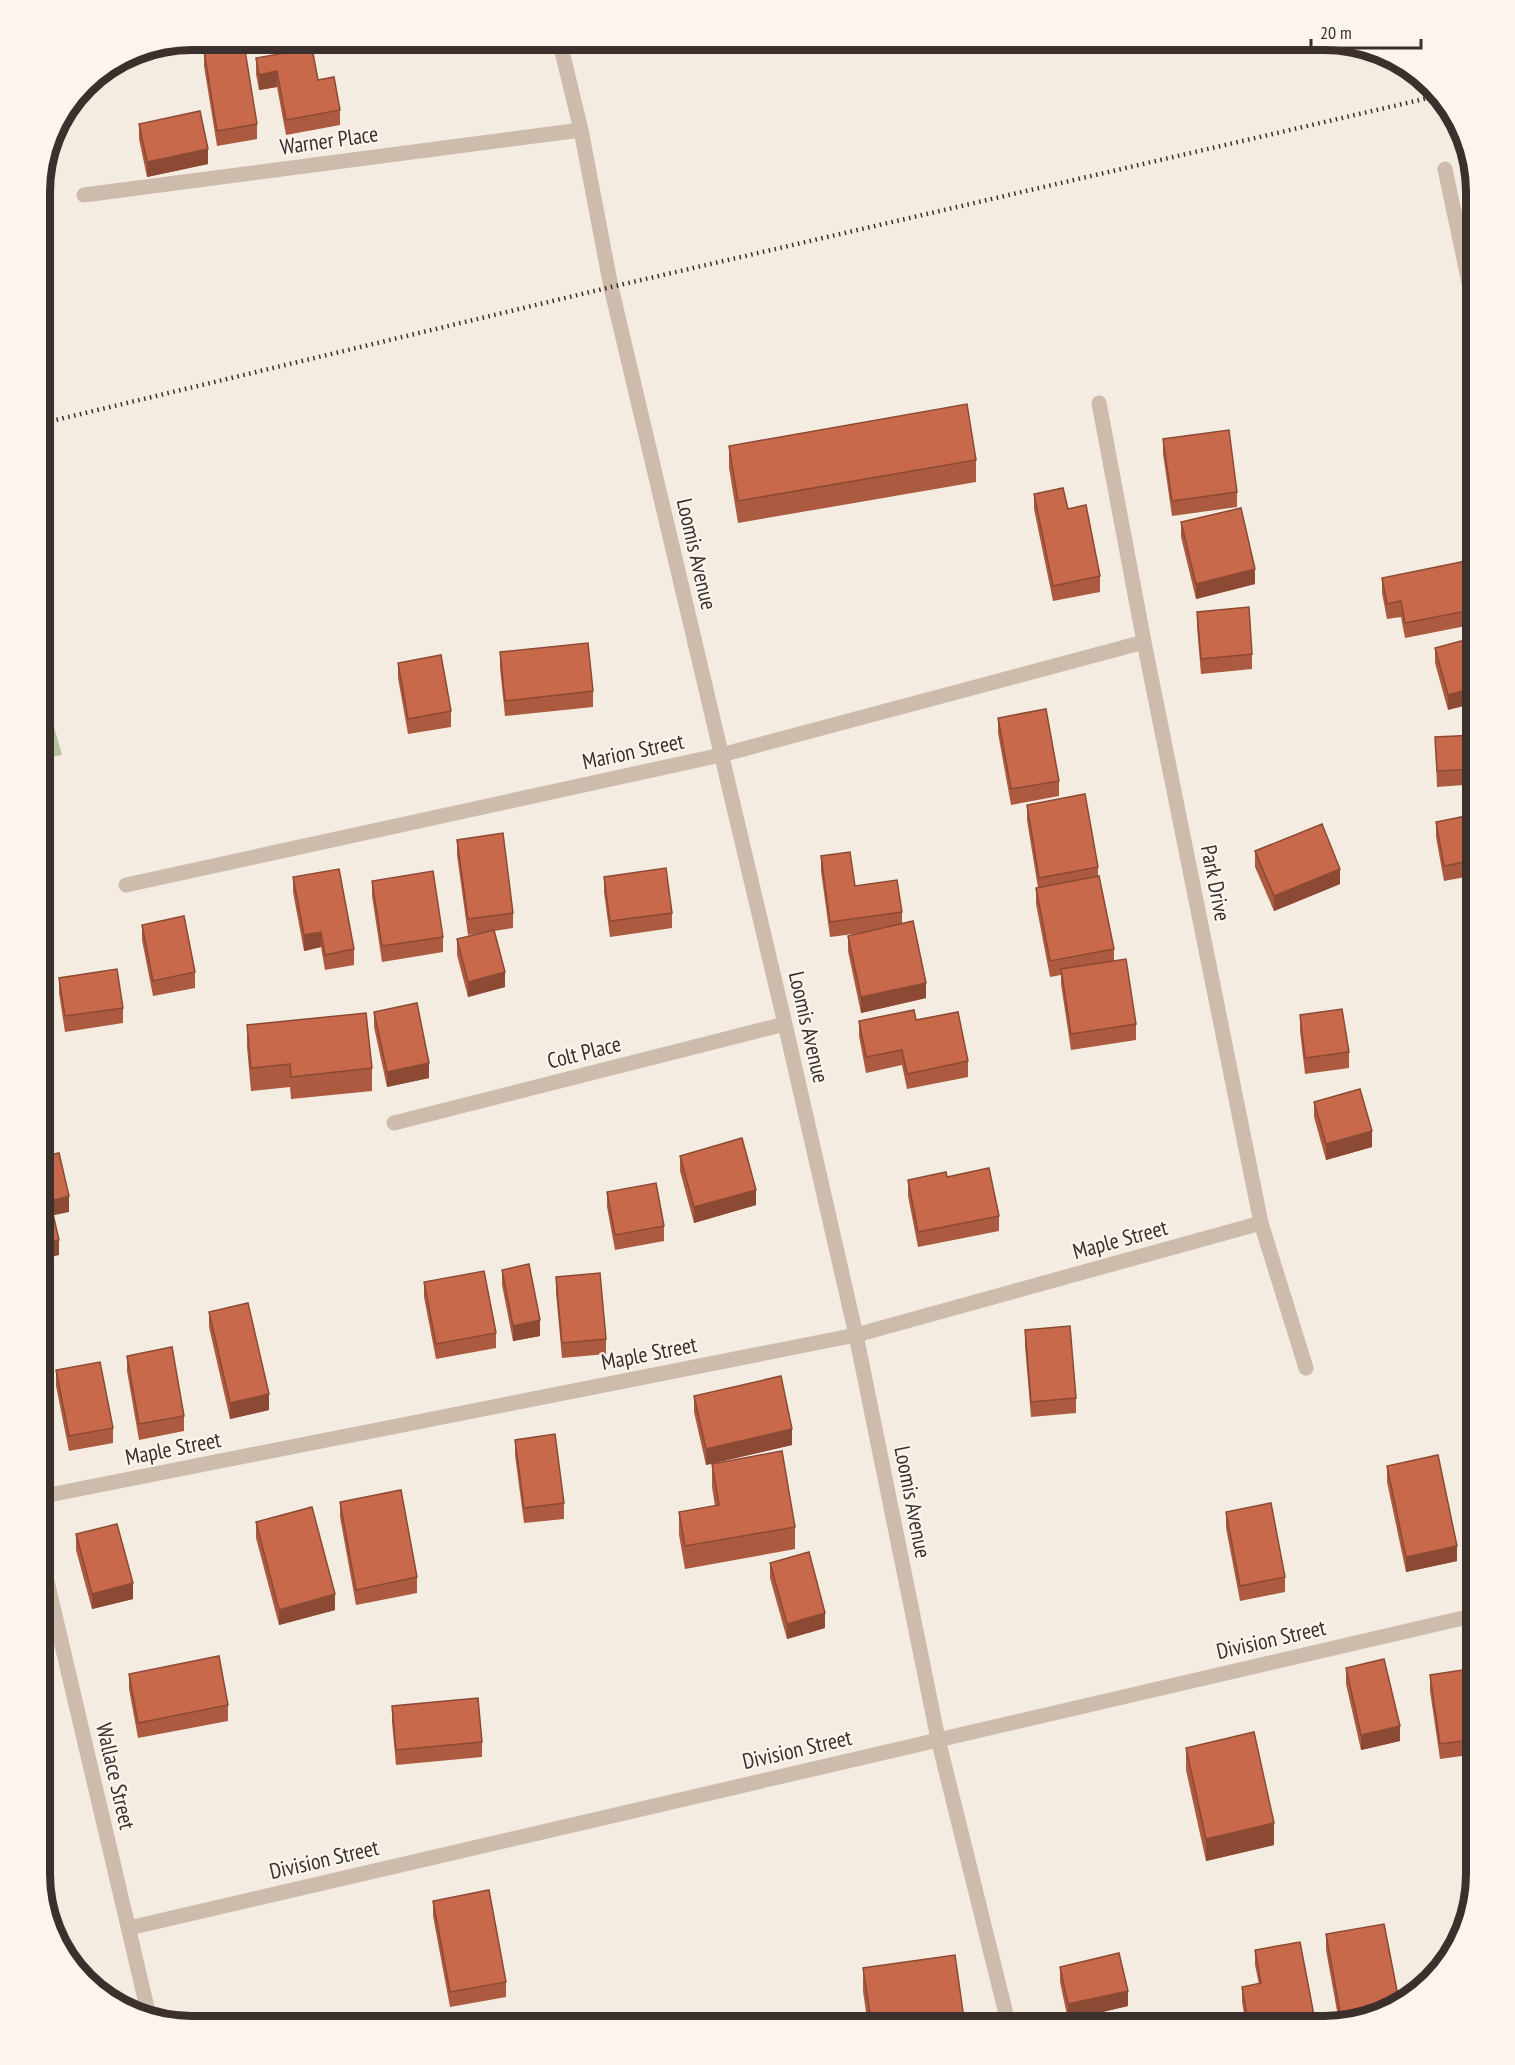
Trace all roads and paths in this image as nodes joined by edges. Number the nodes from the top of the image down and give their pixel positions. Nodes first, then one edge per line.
1 (563, 50) edge
2 (581, 129) junction
3 (1445, 169) dead end
4 (84, 195) dead end
5 (1466, 269) edge
6 (1099, 403) dead end
7 (1144, 642) junction
8 (722, 755) junction
9 (126, 885) dead end
10 (785, 1024) junction
11 (394, 1123) dead end
12 (1261, 1223) junction
13 (856, 1335) junction
14 (1306, 1368) dead end
15 (50, 1495) edge
16 (50, 1594) edge
17 (1466, 1617) edge
18 (938, 1739) junction
19 (129, 1928) junction
20 (147, 2008) edge
21 (1006, 2016) edge

1 - 2 street, Loomis Avenue
2 - 4 street, Warner Place
2 - 8 street, Loomis Avenue
3 - 5 street
6 - 7 street, Park Drive
7 - 8 street, Marion Street
7 - 12 street, Park Drive
8 - 9 street, Marion Street
8 - 10 street, Loomis Avenue
10 - 11 street, Colt Place
10 - 13 street, Loomis Avenue
12 - 13 street, Maple Street
12 - 14 street, Park Drive
13 - 15 street, Maple Street
13 - 18 street, Loomis Avenue
16 - 19 street, Wallace Street
17 - 18 street, Division Street
18 - 19 street, Division Street
18 - 21 street, Loomis Avenue
19 - 20 street, Wallace Street

